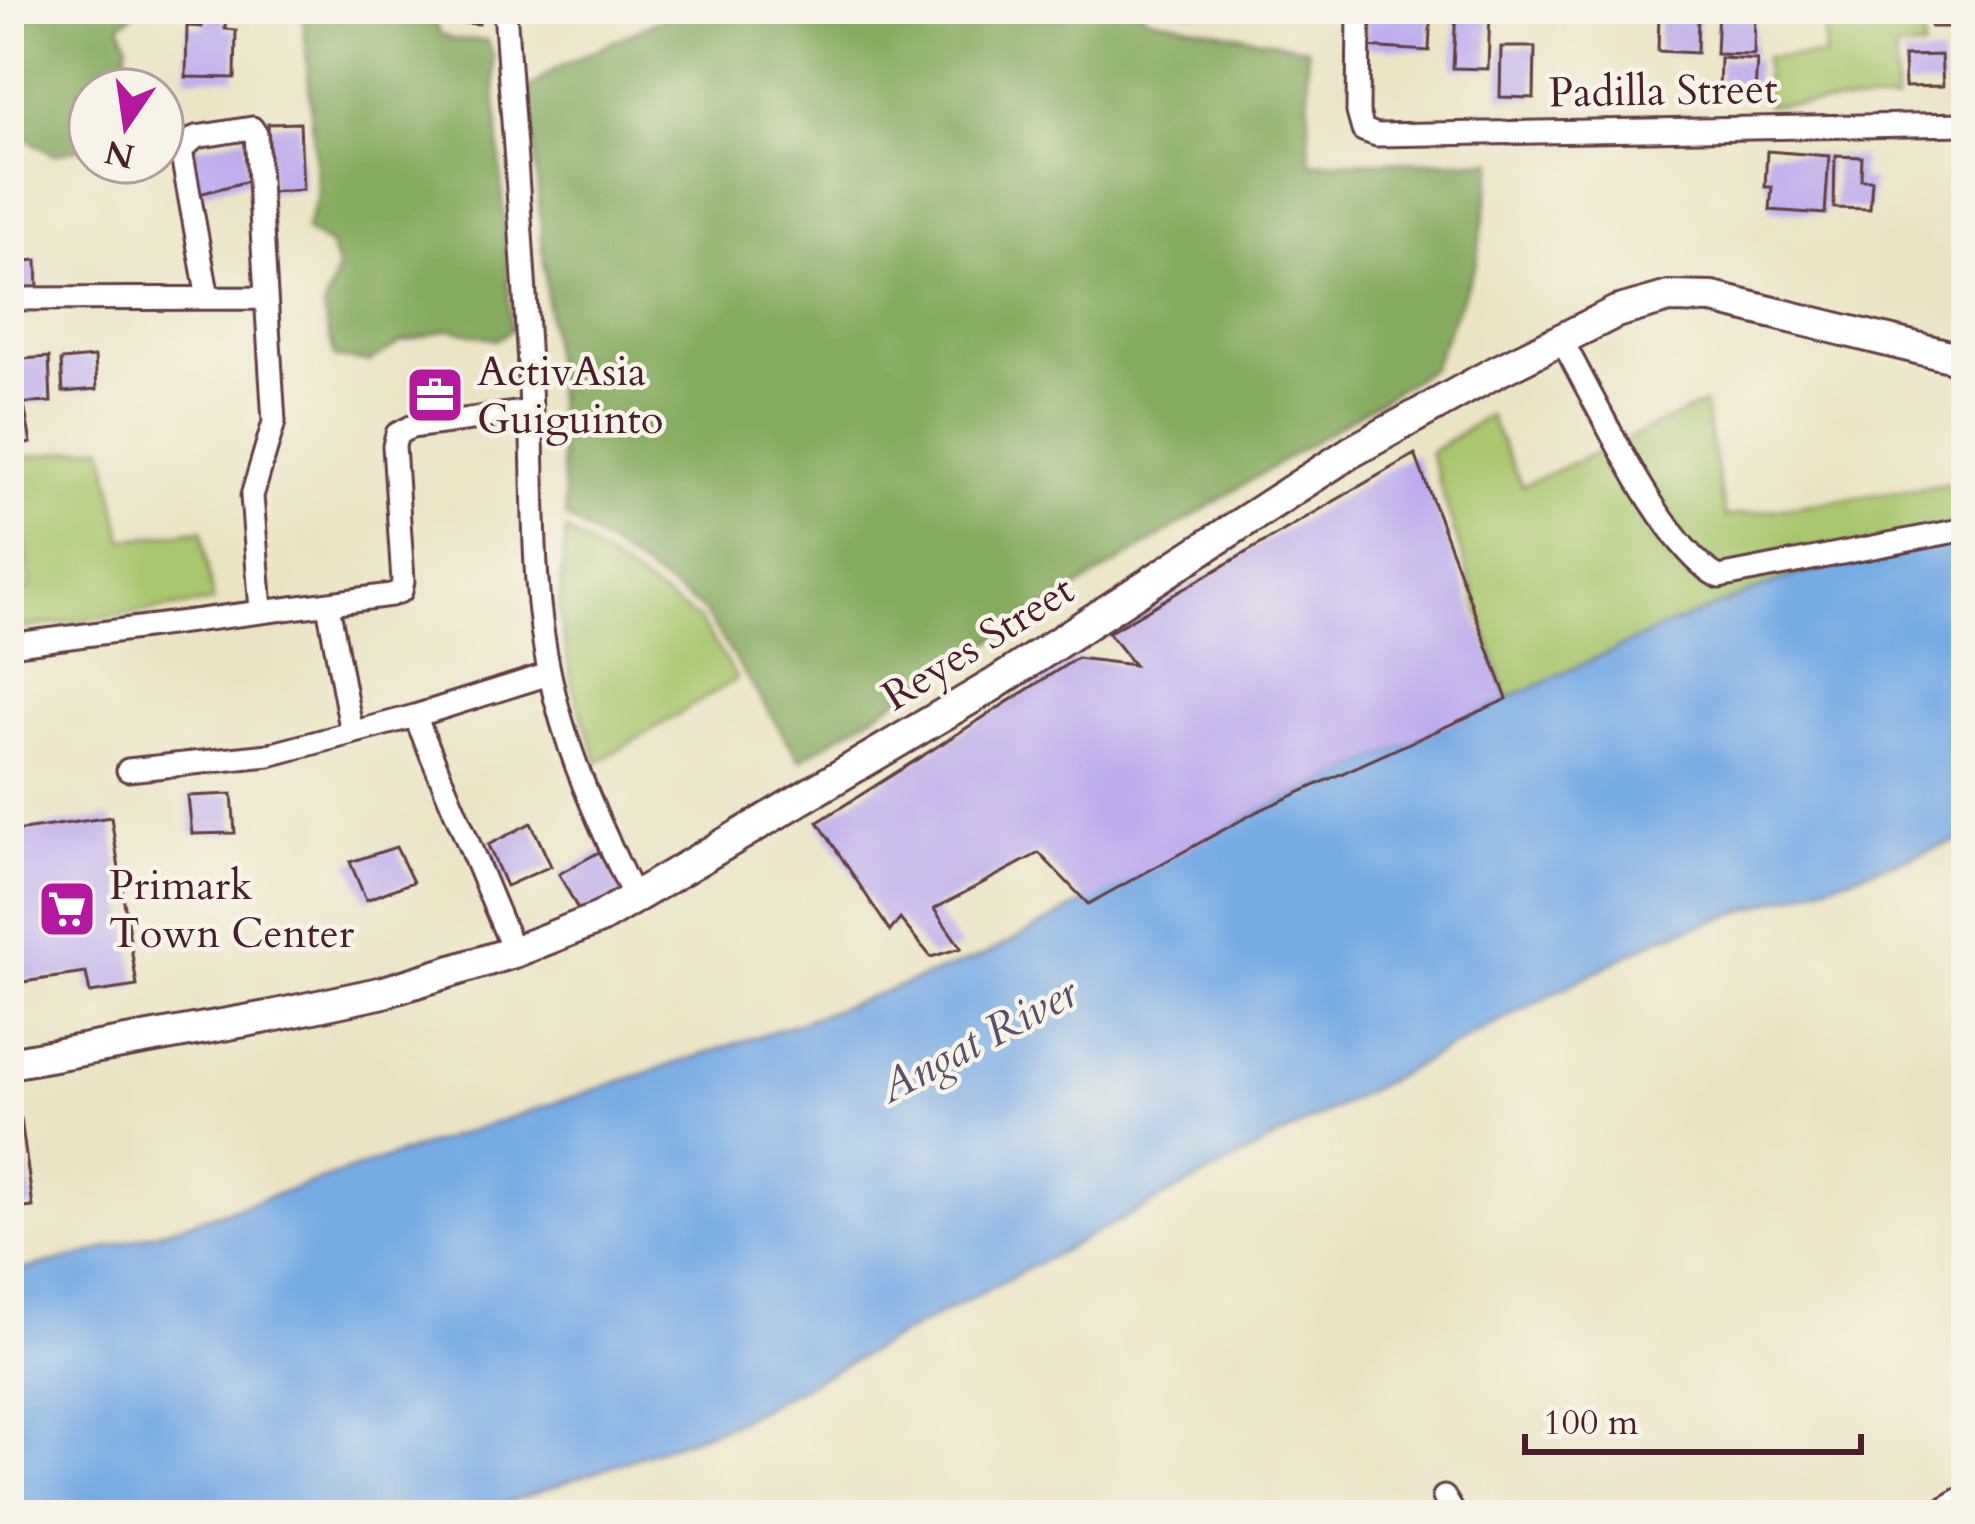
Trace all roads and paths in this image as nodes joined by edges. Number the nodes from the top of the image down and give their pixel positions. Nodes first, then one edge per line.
1 (505, 9) edge
2 (1360, 9) edge
3 (1966, 124) edge
4 (208, 298) junction
5 (266, 298) junction
6 (9, 299) edge
7 (1562, 339) junction
8 (1966, 360) edge
9 (532, 411) junction
10 (1966, 529) edge
11 (328, 604) junction
12 (261, 610) junction
13 (9, 645) edge
14 (549, 674) junction
15 (415, 716) junction
16 (352, 733) junction
17 (128, 770) dead end
18 (634, 897) junction
19 (514, 952) junction
20 (9, 1063) edge
21 (1966, 1496) edge
22 (1933, 1515) edge

1 - 9 street
2 - 3 street, Padilla Street
4 - 5 street
4 - 5 street
4 - 6 street
5 - 12 street
7 - 8 street, Reyes Street
7 - 10 street
7 - 18 street, Reyes Street
9 - 11 street
9 - 14 street
11 - 12 street
11 - 16 street
12 - 13 street
14 - 15 street
14 - 18 street
15 - 16 street
15 - 19 street
16 - 17 street
18 - 19 street, Reyes Street
19 - 20 street, Reyes Street
21 - 22 street

